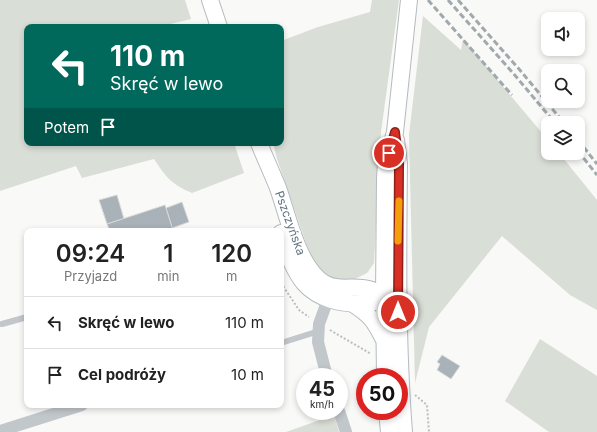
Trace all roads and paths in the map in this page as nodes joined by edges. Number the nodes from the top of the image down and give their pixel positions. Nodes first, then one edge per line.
1 (210, 0) edge
2 (409, 0) edge
3 (217, 24) edge
4 (395, 132) junction
5 (256, 146) edge
6 (260, 146) edge
7 (280, 228) edge
8 (284, 241) edge
9 (384, 257) junction
10 (398, 285) junction
11 (356, 288) junction
12 (384, 297) junction
13 (328, 299) junction
14 (353, 304) junction
15 (398, 312) junction
16 (24, 318) edge
17 (2, 324) dead end
18 (319, 331) junction
19 (384, 340) junction
20 (284, 342) edge
21 (325, 368) edge
22 (385, 368) edge
23 (415, 395) dead end
24 (72, 408) edge
25 (342, 420) edge
26 (388, 420) edge
27 (0, 431) edge
28 (346, 432) edge
29 (389, 432) edge
30 (404, 432) edge
31 (429, 432) edge

1 - 3 main road
2 - 4 main road
4 - 9 main road
4 - 10 main road
5 - 7 main road, Pszczyńska
6 - 11 main road, Pszczyńska
8 - 13 main road, Pszczyńska
9 - 11 main road
9 - 12 main road
10 - 12 main road
10 - 15 main road
11 - 12 main road, Pszczyńska
12 - 14 main road, Pszczyńska
12 - 15 main road, Pszczyńska
12 - 19 main road, Pszczyńska
13 - 14 main road, Pszczyńska
13 - 18 street
14 - 19 main road, Pszczyńska
15 - 30 main road
16 - 17 lane
18 - 20 lane
18 - 21 street
19 - 22 main road, Pszczyńska
23 - 31 path
24 - 27 street
25 - 28 street
26 - 29 main road

